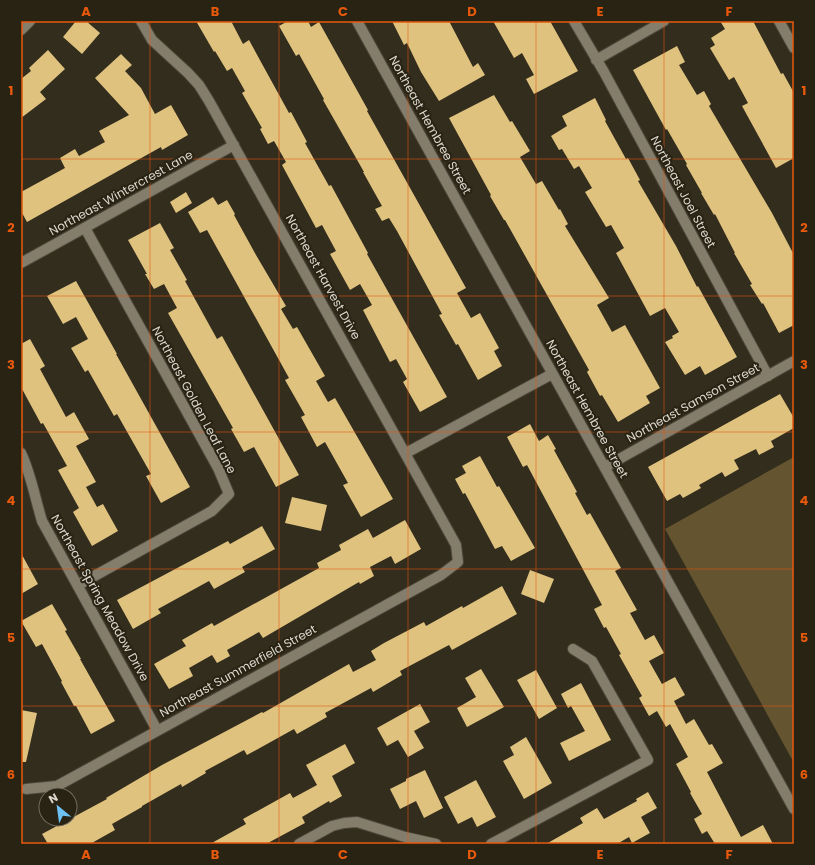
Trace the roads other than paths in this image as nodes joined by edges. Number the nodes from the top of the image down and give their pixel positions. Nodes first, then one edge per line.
1 (30, 21) edge
2 (141, 21) edge
3 (357, 21) edge
4 (574, 21) edge
5 (664, 21) edge
6 (779, 21) edge
7 (21, 30) edge
8 (794, 48) edge
9 (596, 60) junction
10 (234, 145) junction
11 (85, 228) junction
12 (21, 263) edge
13 (794, 361) edge
14 (552, 374) junction
15 (768, 376) junction
16 (21, 453) edge
17 (406, 453) junction
18 (605, 468) junction
19 (458, 562) joint
20 (78, 585) junction
21 (573, 649) dead end
22 (157, 730) junction
23 (26, 789) dead end
24 (794, 808) edge
25 (404, 841) edge
26 (299, 844) edge
27 (436, 844) edge
28 (491, 844) edge

1 - 7 street
2 - 10 street, Northeast Harvest Drive
3 - 14 street, Northeast Hembree Street
4 - 9 street, Northeast Joel Street
5 - 9 street
6 - 8 street
9 - 15 street, Northeast Joel Street
10 - 11 street, Northeast Wintercrest Lane
10 - 17 street, Northeast Harvest Drive
11 - 12 street, Northeast Wintercrest Lane
11 - 20 street, Northeast Golden Leaf Lane
13 - 15 street, Northeast Samson Street
14 - 17 street
14 - 18 street, Northeast Hembree Street
15 - 18 street, Northeast Samson Street
16 - 20 street, Northeast Spring Meadow Drive
17 - 19 street, Northeast Harvest Drive
18 - 24 street, Northeast Hembree Street
19 - 22 street, Northeast Summerfield Street
20 - 22 street, Northeast Spring Meadow Drive
21 - 28 street
22 - 23 street, Northeast Summerfield Street
25 - 26 street
25 - 27 street

